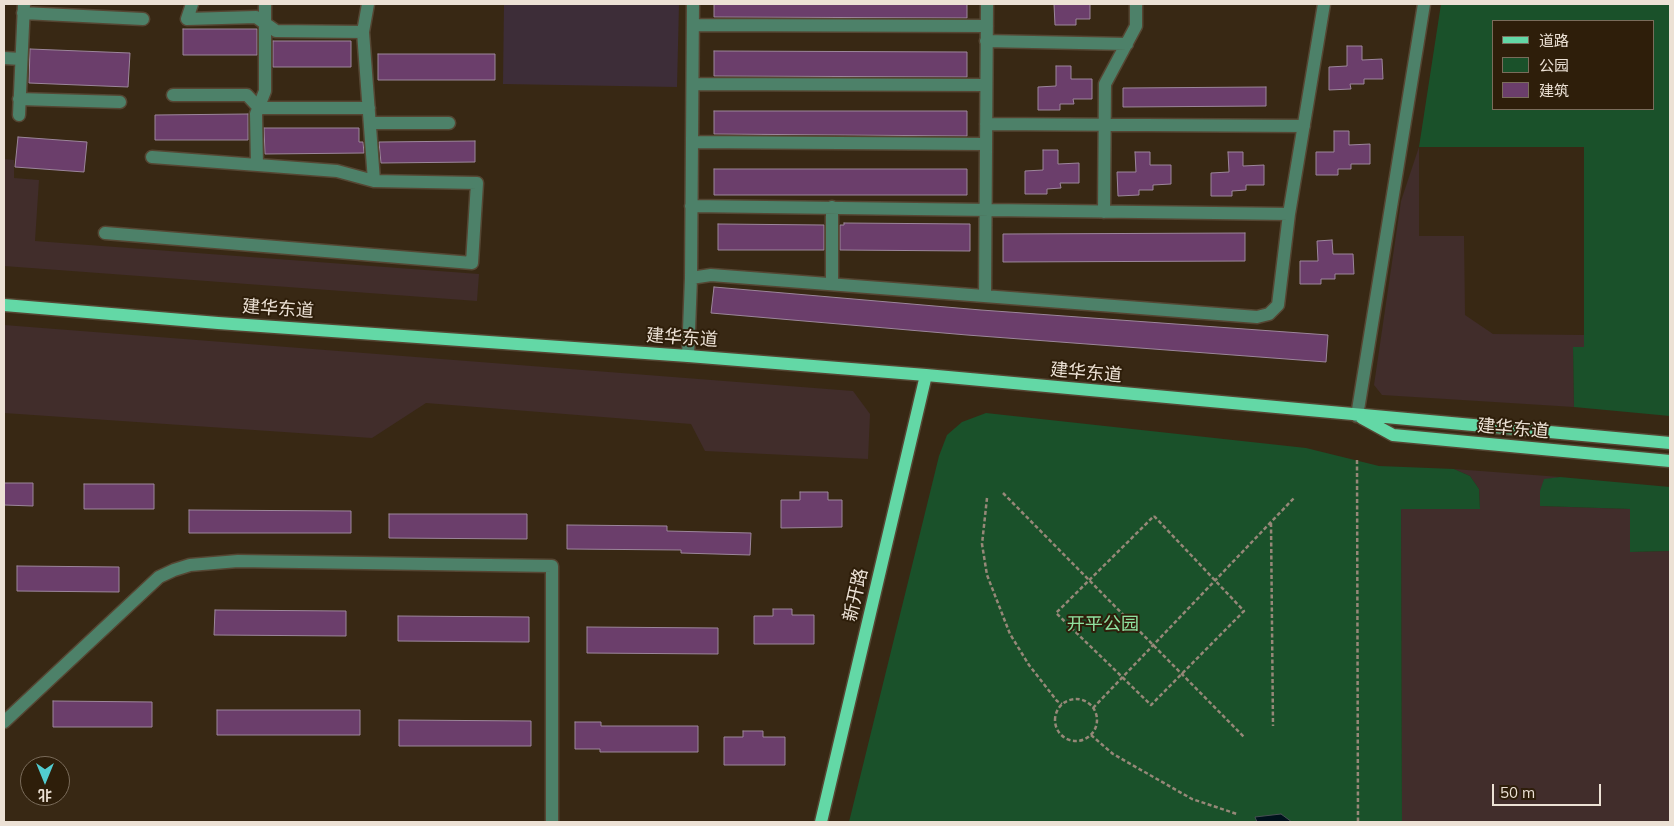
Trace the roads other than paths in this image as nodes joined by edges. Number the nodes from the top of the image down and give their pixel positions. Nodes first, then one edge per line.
1 (192, 4) edge
2 (265, 4) edge
3 (368, 4) edge
4 (693, 4) edge
5 (987, 4) edge
6 (1136, 4) edge
7 (1324, 4) edge
8 (1424, 4) edge
9 (23, 8) edge
10 (143, 19) dead end
11 (265, 24) junction
12 (694, 25) junction
13 (986, 26) junction
14 (364, 32) junction
15 (986, 41) junction
16 (1126, 44) junction
17 (4, 58) edge
18 (21, 59) junction
19 (693, 84) junction
20 (986, 85) junction
21 (173, 96) dead end
22 (19, 99) junction
23 (120, 102) dead end
24 (259, 108) junction
25 (369, 108) junction
26 (19, 115) dead end
27 (370, 123) junction
28 (449, 123) dead end
29 (986, 124) junction
30 (1105, 124) junction
31 (1304, 126) junction
32 (693, 142) junction
33 (985, 144) junction
34 (152, 157) dead end
35 (257, 165) junction
36 (374, 181) junction
37 (692, 206) junction
38 (832, 207) junction
39 (984, 210) junction
40 (1104, 212) junction
41 (1289, 214) junction
42 (105, 233) dead end
43 (691, 278) junction
44 (832, 284) junction
45 (985, 295) junction
46 (4, 305) edge
47 (688, 356) junction
48 (926, 375) junction
49 (1358, 416) junction
50 (1670, 443) edge
51 (1670, 461) edge
52 (4, 722) edge
53 (552, 822) edge
54 (821, 822) edge

1 - 11 street
2 - 11 street
3 - 14 street
4 - 12 street
5 - 13 street
6 - 16 street
7 - 31 street
8 - 49 street
9 - 10 street
9 - 18 street
11 - 14 street
11 - 24 street
12 - 13 street
12 - 19 street
13 - 15 street
14 - 25 street
15 - 16 street
15 - 20 street
16 - 30 street
17 - 18 street
18 - 22 street
19 - 20 street
19 - 32 street
20 - 29 street
21 - 24 street
22 - 23 street
22 - 26 street
24 - 25 street
24 - 35 street
25 - 27 street
27 - 28 street
27 - 36 street
29 - 30 street
29 - 33 street
30 - 31 street
30 - 40 street
31 - 41 street
32 - 33 street
32 - 37 street
33 - 39 street
34 - 35 street
35 - 36 street
36 - 42 street
37 - 38 street
37 - 43 street
38 - 39 street
38 - 44 street
39 - 40 street
39 - 45 street
40 - 41 street
41 - 45 street
43 - 44 street
43 - 47 street
44 - 45 street
46 - 47 main road, 建华东道
47 - 48 main road, 建华东道
48 - 49 main road, 建华东道
48 - 54 main road, 新开路
49 - 50 main road, 建华东道
49 - 51 main road, 建华东道
52 - 53 street

